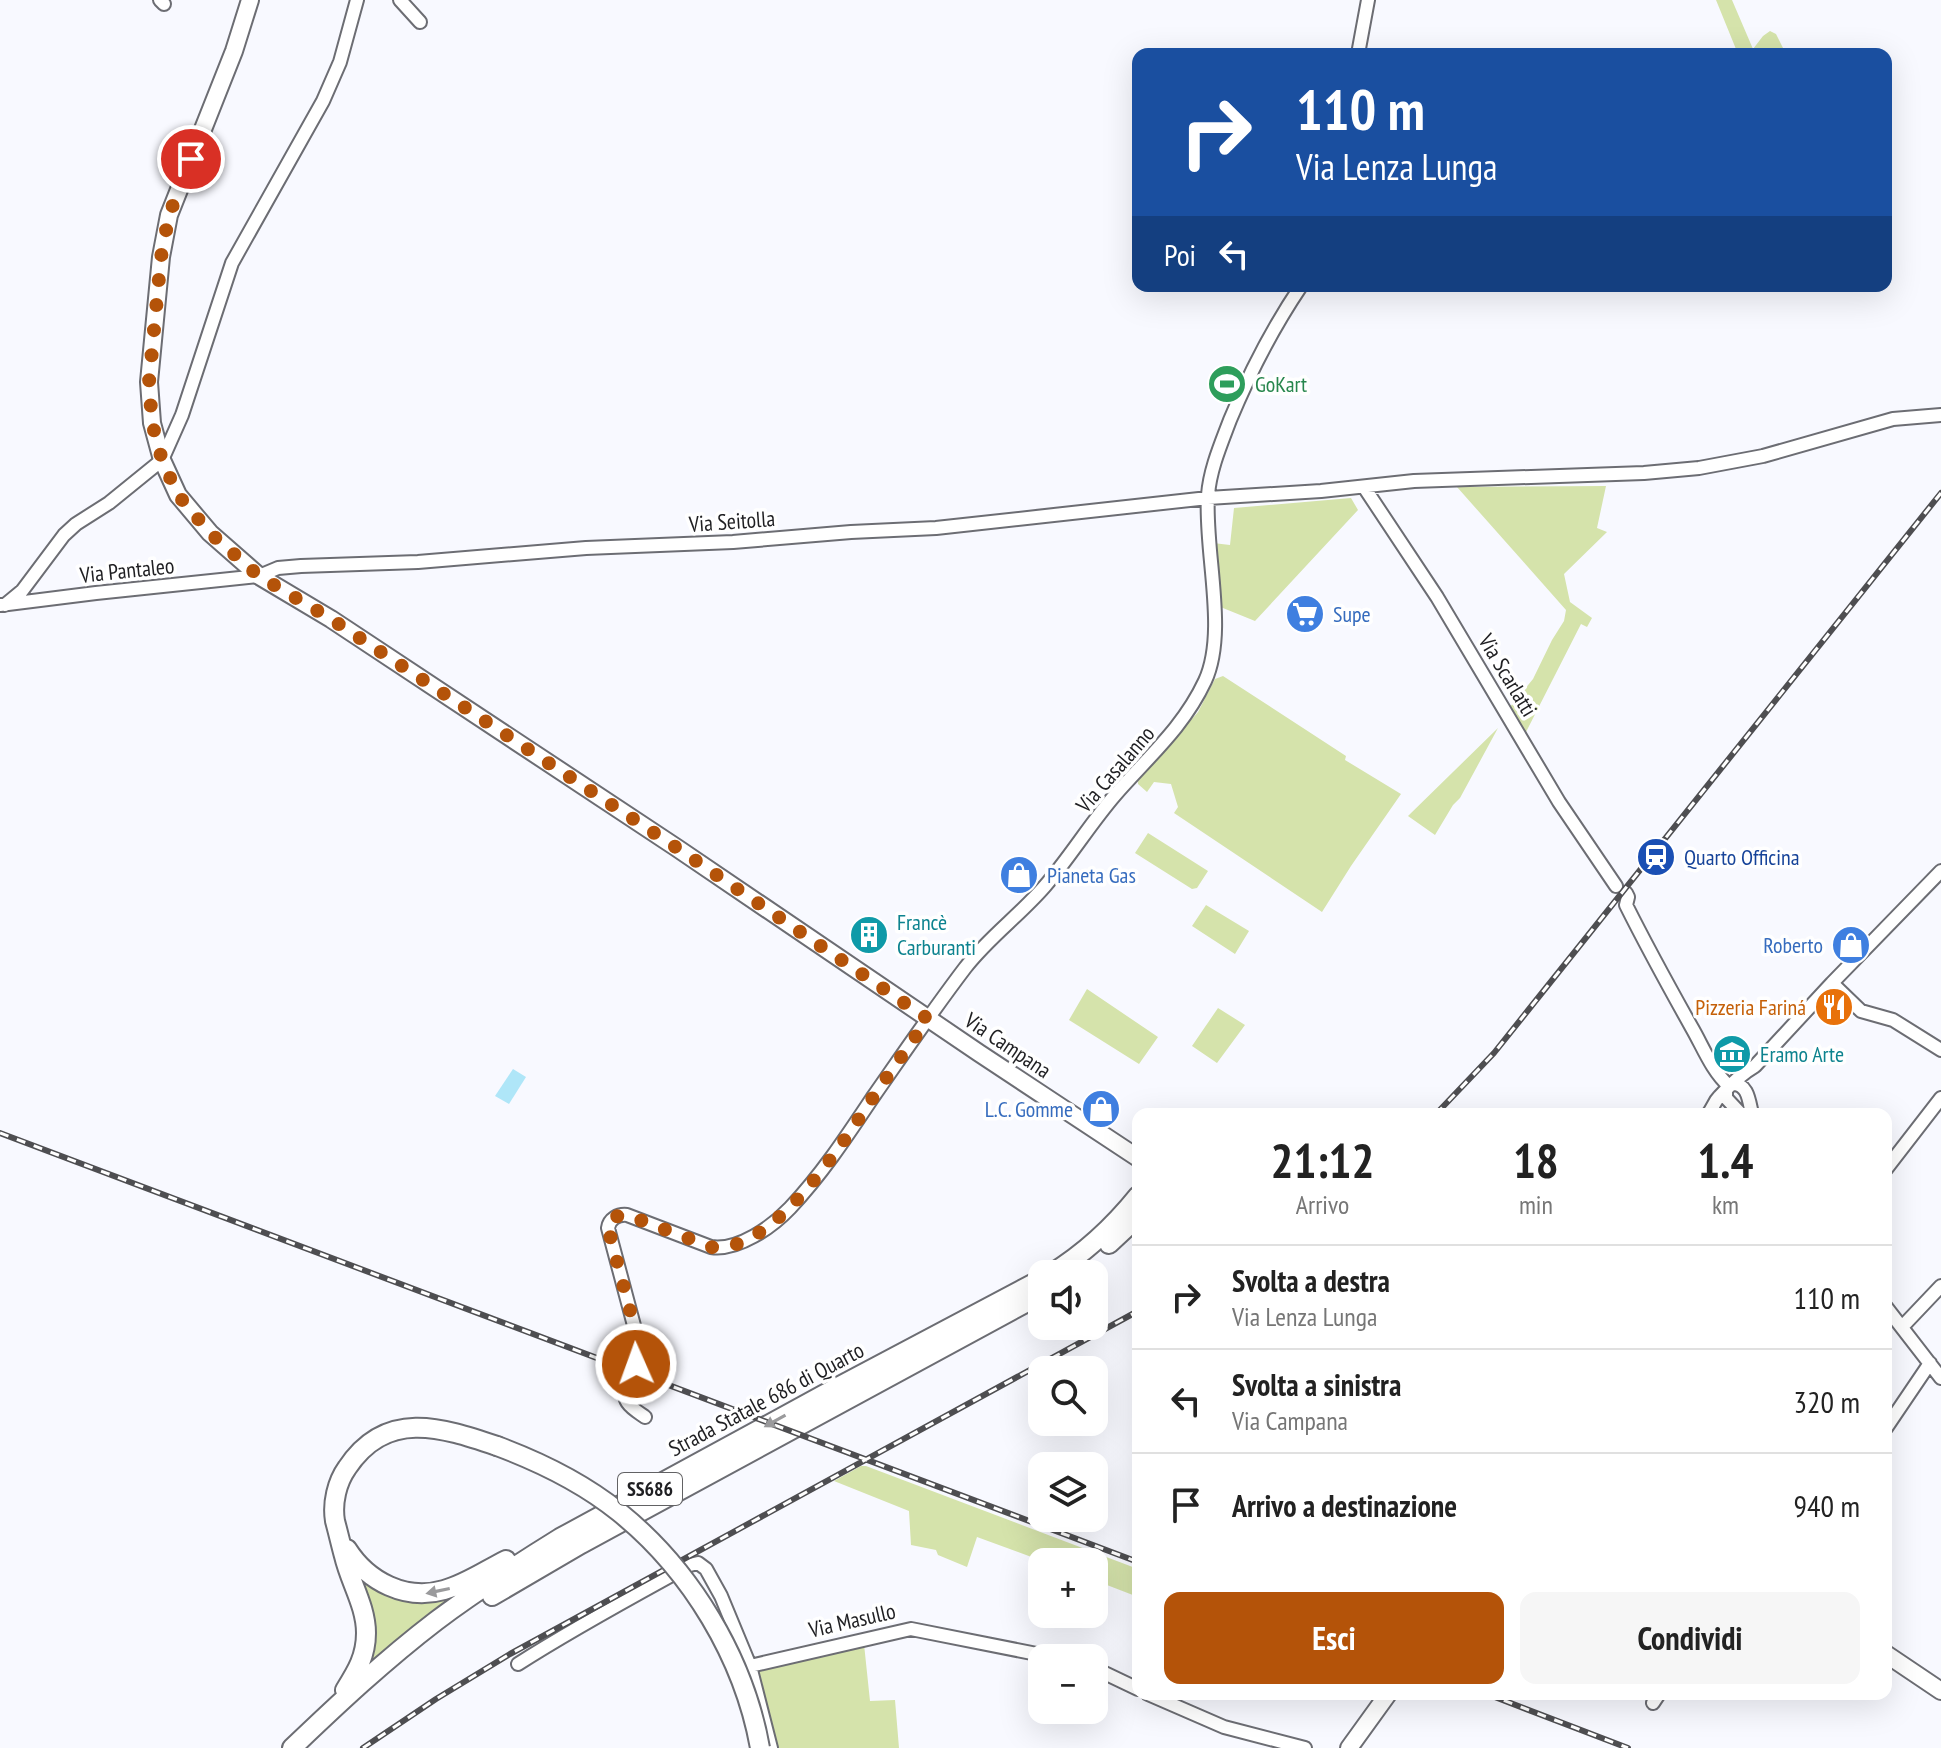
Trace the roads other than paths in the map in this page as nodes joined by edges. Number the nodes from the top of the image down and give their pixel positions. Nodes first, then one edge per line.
1 (250, 0) edge
2 (357, 0) edge
3 (400, 0) edge
4 (1368, 0) edge
5 (420, 22) dead end
6 (1359, 48) edge
7 (1297, 292) edge
8 (1941, 415) edge
9 (162, 460) junction
10 (1364, 487) junction
11 (1208, 498) junction
12 (259, 576) junction
13 (1, 607) edge
14 (1941, 871) edge
15 (1832, 983) junction
16 (928, 1019) junction
17 (1941, 1050) edge
18 (1754, 1066) junction
19 (1729, 1093) junction
20 (1746, 1093) junction
21 (1941, 1098) edge
22 (1712, 1108) edge
23 (1738, 1108) edge
24 (1750, 1108) edge
25 (1132, 1154) edge
26 (1892, 1161) edge
27 (1132, 1203) edge
28 (1132, 1223) edge
29 (1072, 1260) edge
30 (1091, 1260) edge
31 (1028, 1286) edge
32 (1941, 1286) edge
33 (1028, 1302) edge
34 (1892, 1314) edge
35 (1902, 1327) junction
36 (1930, 1363) junction
37 (636, 1364) tunnel mouth
38 (1941, 1378) edge
39 (627, 1384) dead end
40 (645, 1417) dead end
41 (1892, 1419) edge
42 (560, 1538) junction
43 (341, 1539) junction
44 (1028, 1652) edge
45 (1892, 1658) edge
46 (518, 1664) dead end
47 (750, 1666) junction
48 (1108, 1675) edge
49 (1132, 1686) edge
50 (1941, 1691) edge
51 (1162, 1700) edge
52 (1384, 1700) edge
53 (337, 1705) junction
54 (292, 1748) edge
55 (309, 1748) edge
56 (760, 1748) edge
57 (771, 1748) edge
58 (1305, 1748) edge
59 (1349, 1748) edge

1 - 9 main road, Via Campana
2 - 9 street
3 - 5 street
4 - 6 street
7 - 11 street, Via Casalanno
8 - 10 street, Via Seitolla
9 - 12 main road, Via Campana
9 - 13 street
10 - 11 street, Via Seitolla
10 - 19 street, Via Scarlatti
11 - 12 street, Via Seitolla
11 - 16 street, Via Casalanno
12 - 13 street, Via Pantaleo
12 - 16 main road, Via Campana
14 - 15 street
15 - 17 street
15 - 18 street
16 - 25 main road, Via Campana
16 - 37 street, Via Casalanno
18 - 19 street
18 - 20 street
19 - 20 street
19 - 20 street
19 - 22 street
19 - 23 street, Via Scarlatti
20 - 24 street
21 - 26 street
27 - 29 highway
28 - 30 highway
31 -> 42 highway, Strada Statale 686 di Quarto / SS686
32 - 35 street
33 - 55 highway, Strada Statale 686 di Quarto / SS686
34 - 35 street
35 - 36 street
36 - 38 street
36 - 41 street
39 - 40 street
42 -> 43 highway
42 - 53 highway, Strada Statale 686 di Quarto / SS686
43 - 53 highway
43 - 56 highway, bridge
44 - 47 street, Via Masullo
45 - 50 main road
46 - 47 street
47 - 57 street
48 - 49 street
51 - 58 street
52 - 59 main road
53 - 54 highway, Strada Statale 686 di Quarto / SS686

